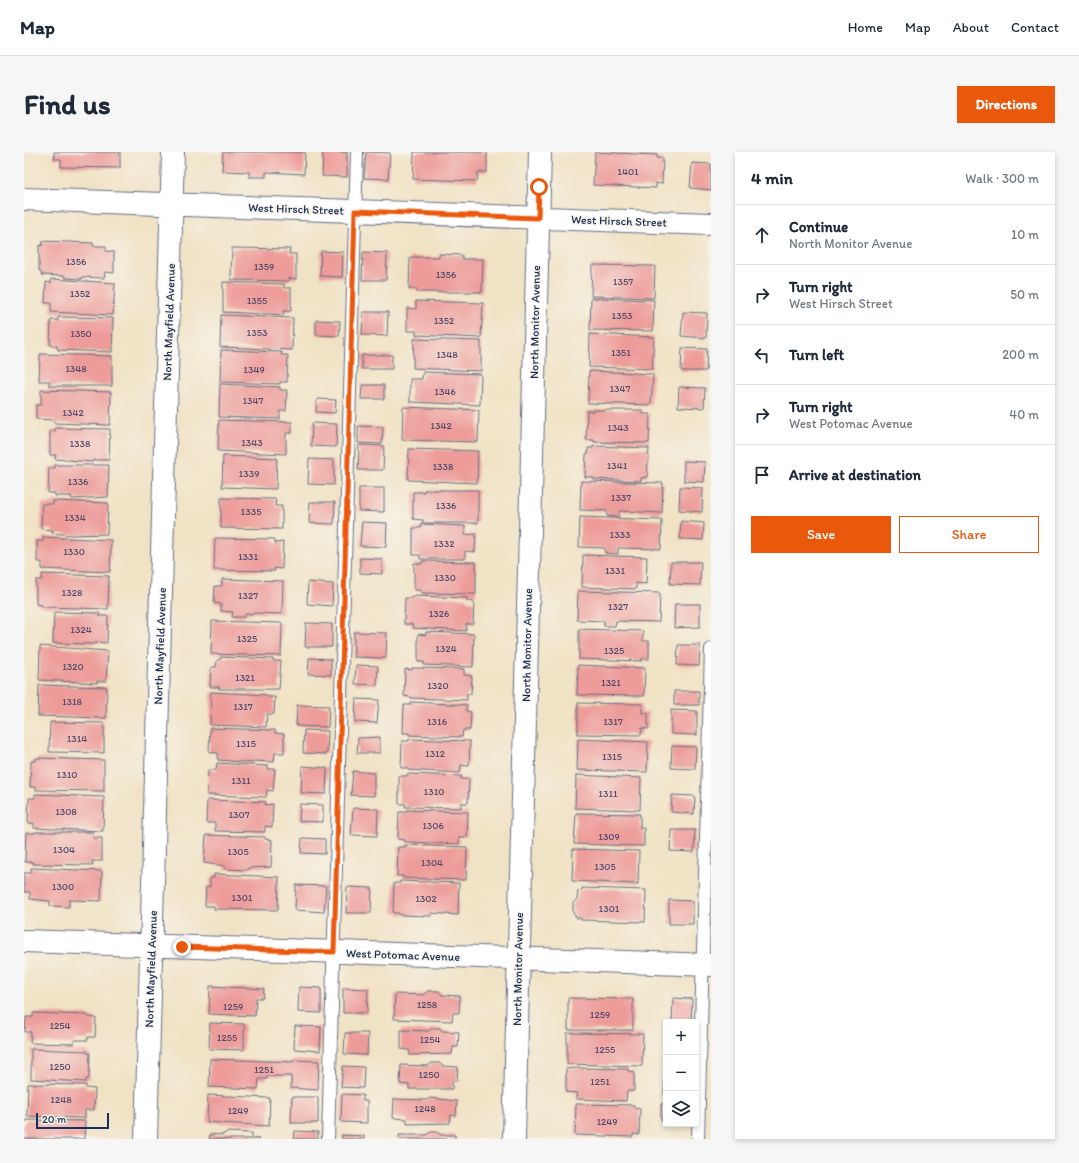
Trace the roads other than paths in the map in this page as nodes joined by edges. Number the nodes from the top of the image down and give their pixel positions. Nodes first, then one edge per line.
1 (173, 152) edge
2 (357, 152) edge
3 (540, 152) edge
4 (24, 199) edge
5 (172, 204) junction
6 (355, 211) junction
7 (538, 218) junction
8 (711, 224) edge
9 (711, 648) edge
10 (24, 941) edge
11 (151, 946) junction
12 (334, 952) junction
13 (518, 958) junction
14 (707, 965) edge
15 (146, 1139) edge
16 (328, 1139) edge
17 (514, 1139) edge
18 (698, 1139) edge

1 - 5 street, North Mayfield Avenue
2 - 6 lane
3 - 7 street, North Monitor Avenue
4 - 5 street, West Hirsch Street
5 - 6 street, West Hirsch Street
5 - 11 street, North Mayfield Avenue
6 - 7 street, West Hirsch Street
6 - 12 lane
7 - 8 street, West Hirsch Street
7 - 13 street, North Monitor Avenue
9 - 14 lane
10 - 11 street, West Potomac Avenue
11 - 12 street, West Potomac Avenue
11 - 15 street, North Mayfield Avenue
12 - 13 street, West Potomac Avenue
12 - 16 lane
13 - 14 street, West Potomac Avenue
13 - 17 street, North Monitor Avenue
14 - 18 lane

